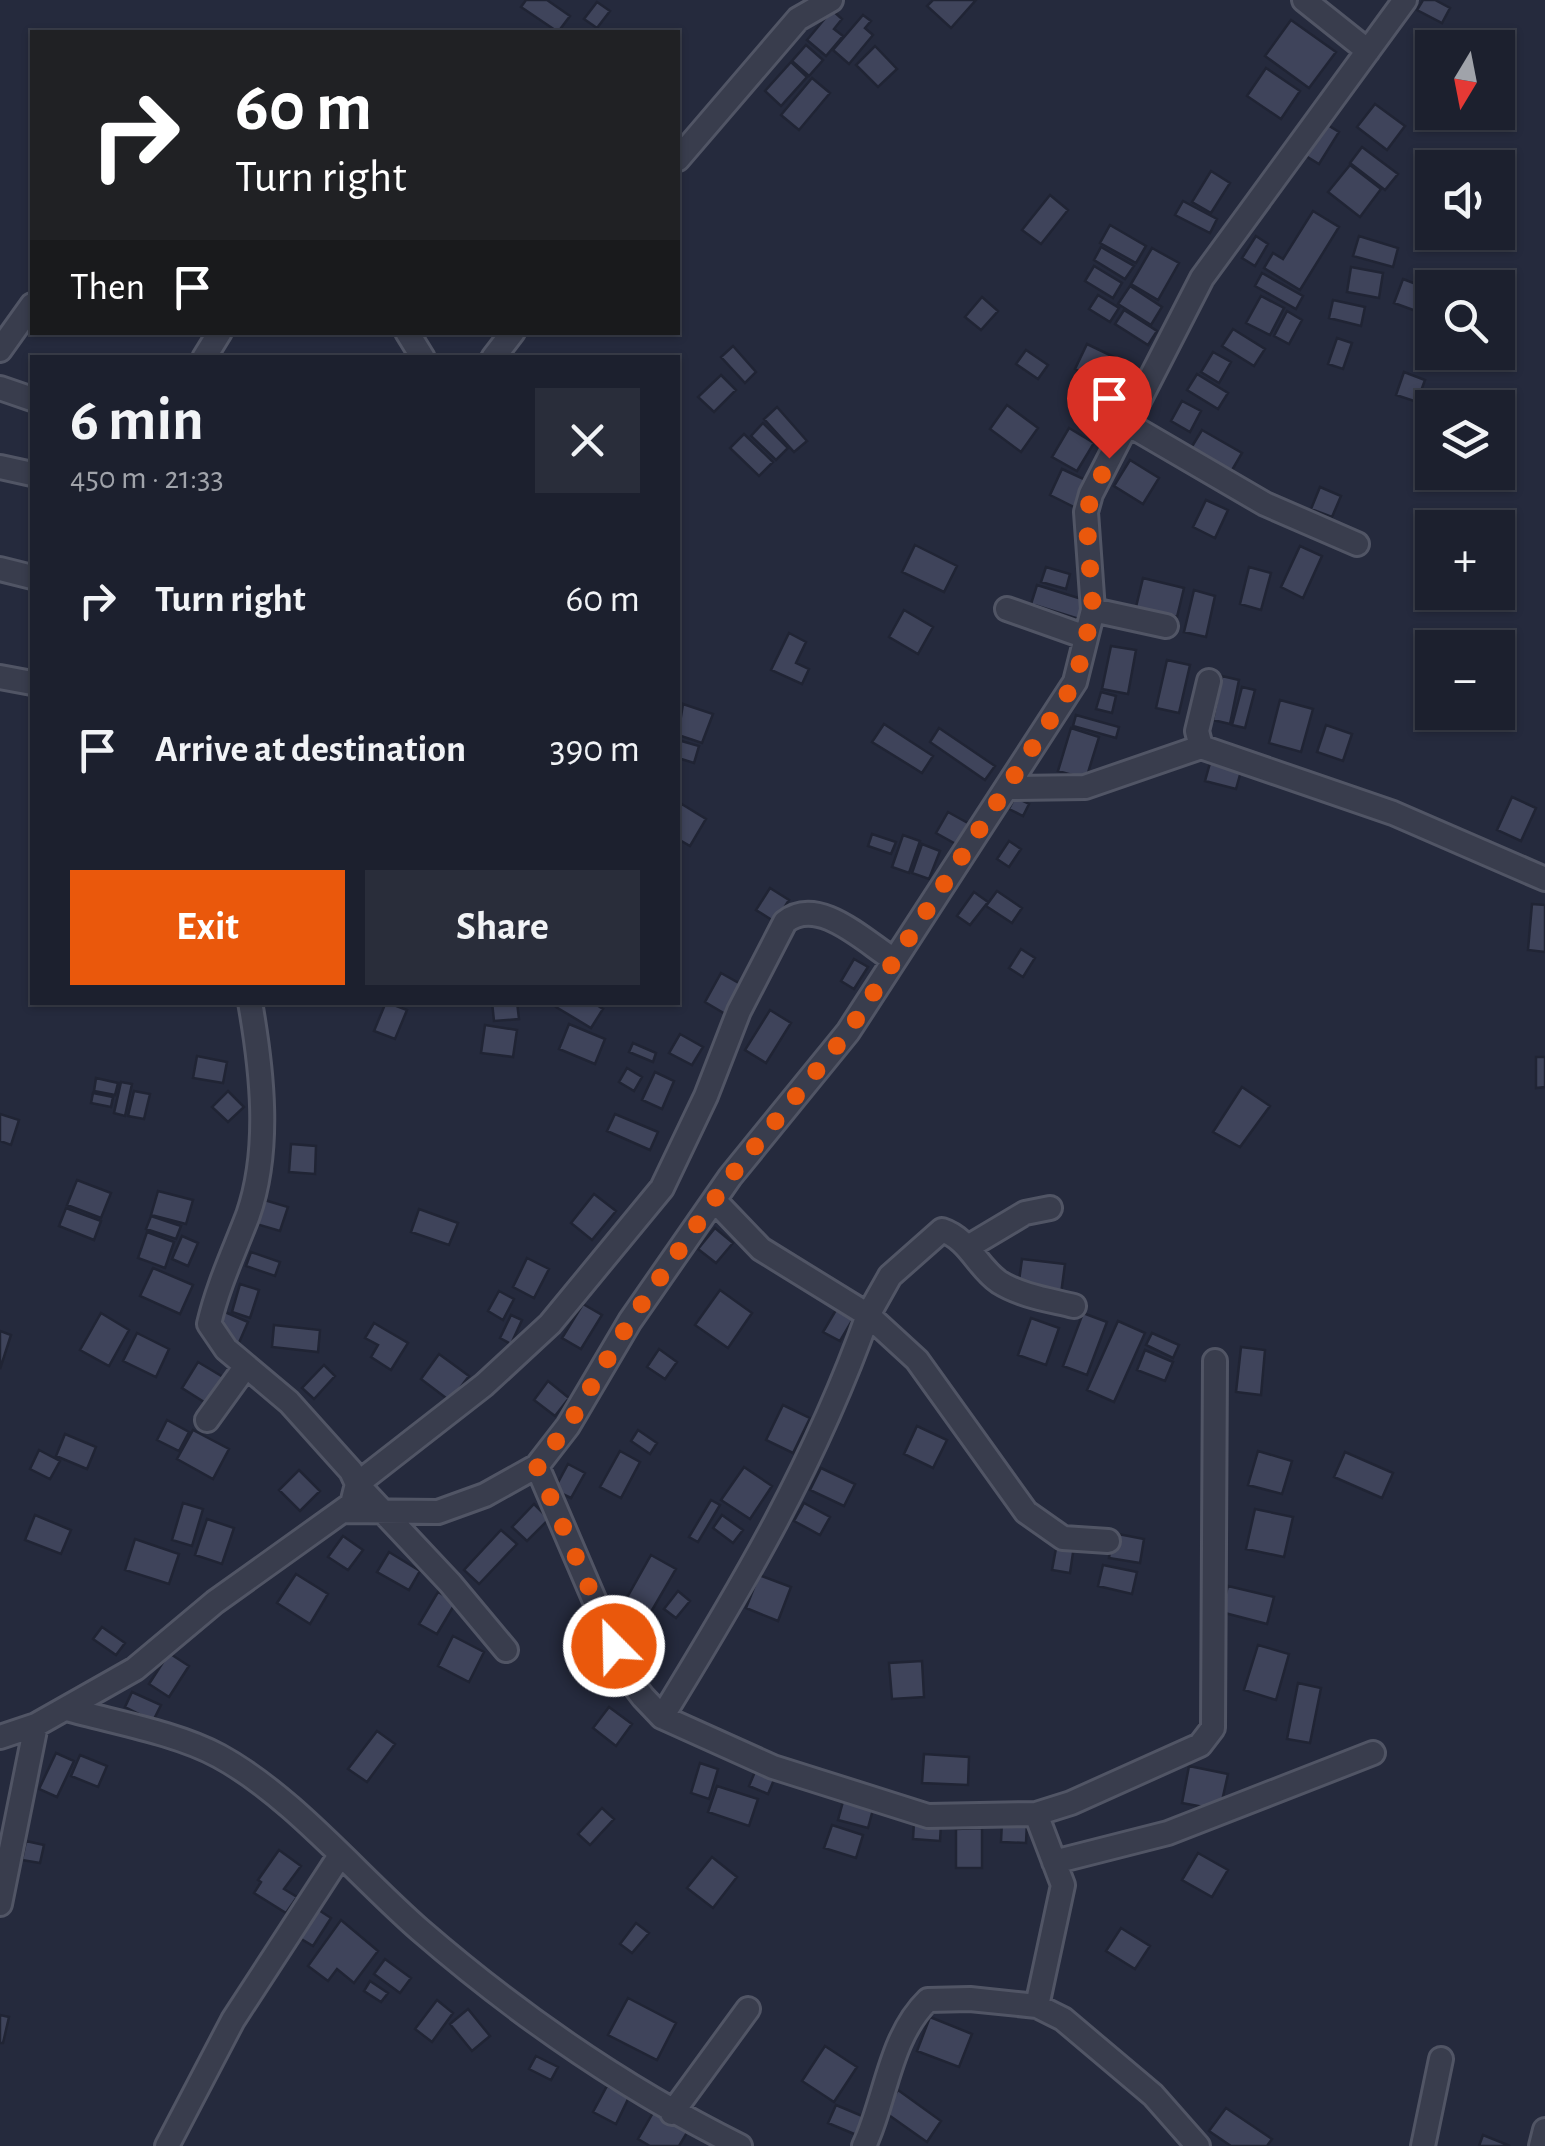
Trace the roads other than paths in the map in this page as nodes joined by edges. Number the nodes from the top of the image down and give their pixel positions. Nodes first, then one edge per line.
1 (830, 0) edge
2 (1304, 0) edge
3 (1405, 0) edge
4 (1368, 50) junction
5 (680, 158) edge
6 (30, 308) edge
7 (511, 335) edge
8 (0, 350) edge
9 (495, 355) edge
10 (0, 388) edge
11 (30, 398) edge
12 (1126, 423) junction
13 (0, 468) edge
14 (30, 474) edge
15 (1357, 544) dead end
16 (0, 569) edge
17 (30, 576) edge
18 (1008, 610) dead end
19 (1093, 610) junction
20 (1166, 626) dead end
21 (1086, 638) junction
22 (0, 677) edge
23 (1209, 681) dead end
24 (30, 683) edge
25 (1201, 747) junction
26 (1009, 788) junction
27 (1545, 879) edge
28 (894, 960) junction
29 (250, 1005) edge
30 (714, 1200) junction
31 (1050, 1208) dead end
32 (968, 1248) junction
33 (1074, 1306) dead end
34 (868, 1316) junction
35 (1215, 1362) dead end
36 (246, 1366) junction
37 (207, 1420) dead end
38 (537, 1466) junction
39 (357, 1484) junction
40 (383, 1509) junction
41 (344, 1510) junction
42 (1108, 1542) dead end
43 (506, 1650) dead end
44 (66, 1709) junction
45 (662, 1717) junction
46 (36, 1724) junction
47 (0, 1737) edge
48 (1373, 1752) dead end
49 (1036, 1814) junction
50 (340, 1858) junction
51 (1054, 1862) junction
52 (0, 1904) edge
53 (1037, 2006) junction
54 (748, 2009) dead end
55 (1441, 2059) dead end
56 (672, 2112) junction
57 (1545, 2130) edge
58 (167, 2146) edge
59 (740, 2146) edge
60 (864, 2146) edge
61 (1198, 2146) edge
62 (1423, 2146) edge
63 (1541, 2146) edge

1 - 5 street
2 - 4 street
3 - 4 street
4 - 12 street
6 - 8 street
7 - 9 street
10 - 11 street
12 - 15 street
12 - 19 street
13 - 14 street
16 - 17 street
18 - 21 street
19 - 20 street
19 - 21 street
21 - 26 street
22 - 24 street
23 - 25 street
25 - 26 street
25 - 27 street
26 - 28 street
28 - 30 street
28 - 39 street
29 - 36 street
30 - 34 street
30 - 38 street
31 - 32 street
32 - 33 street
32 - 34 street
34 - 42 street
34 - 45 street
35 - 49 street
36 - 37 street
36 - 39 street
38 - 40 street
38 - 45 street
39 - 40 street
39 - 41 street
40 - 41 street
40 - 43 street
41 - 44 street
44 - 46 street
44 - 50 street
45 - 49 street
46 - 47 street
46 - 52 street
48 - 51 street
49 - 51 street
50 - 56 street
50 - 58 street
51 - 53 street
53 - 60 street
53 - 61 street
54 - 56 street
55 - 62 street
56 - 59 street
57 - 63 street

